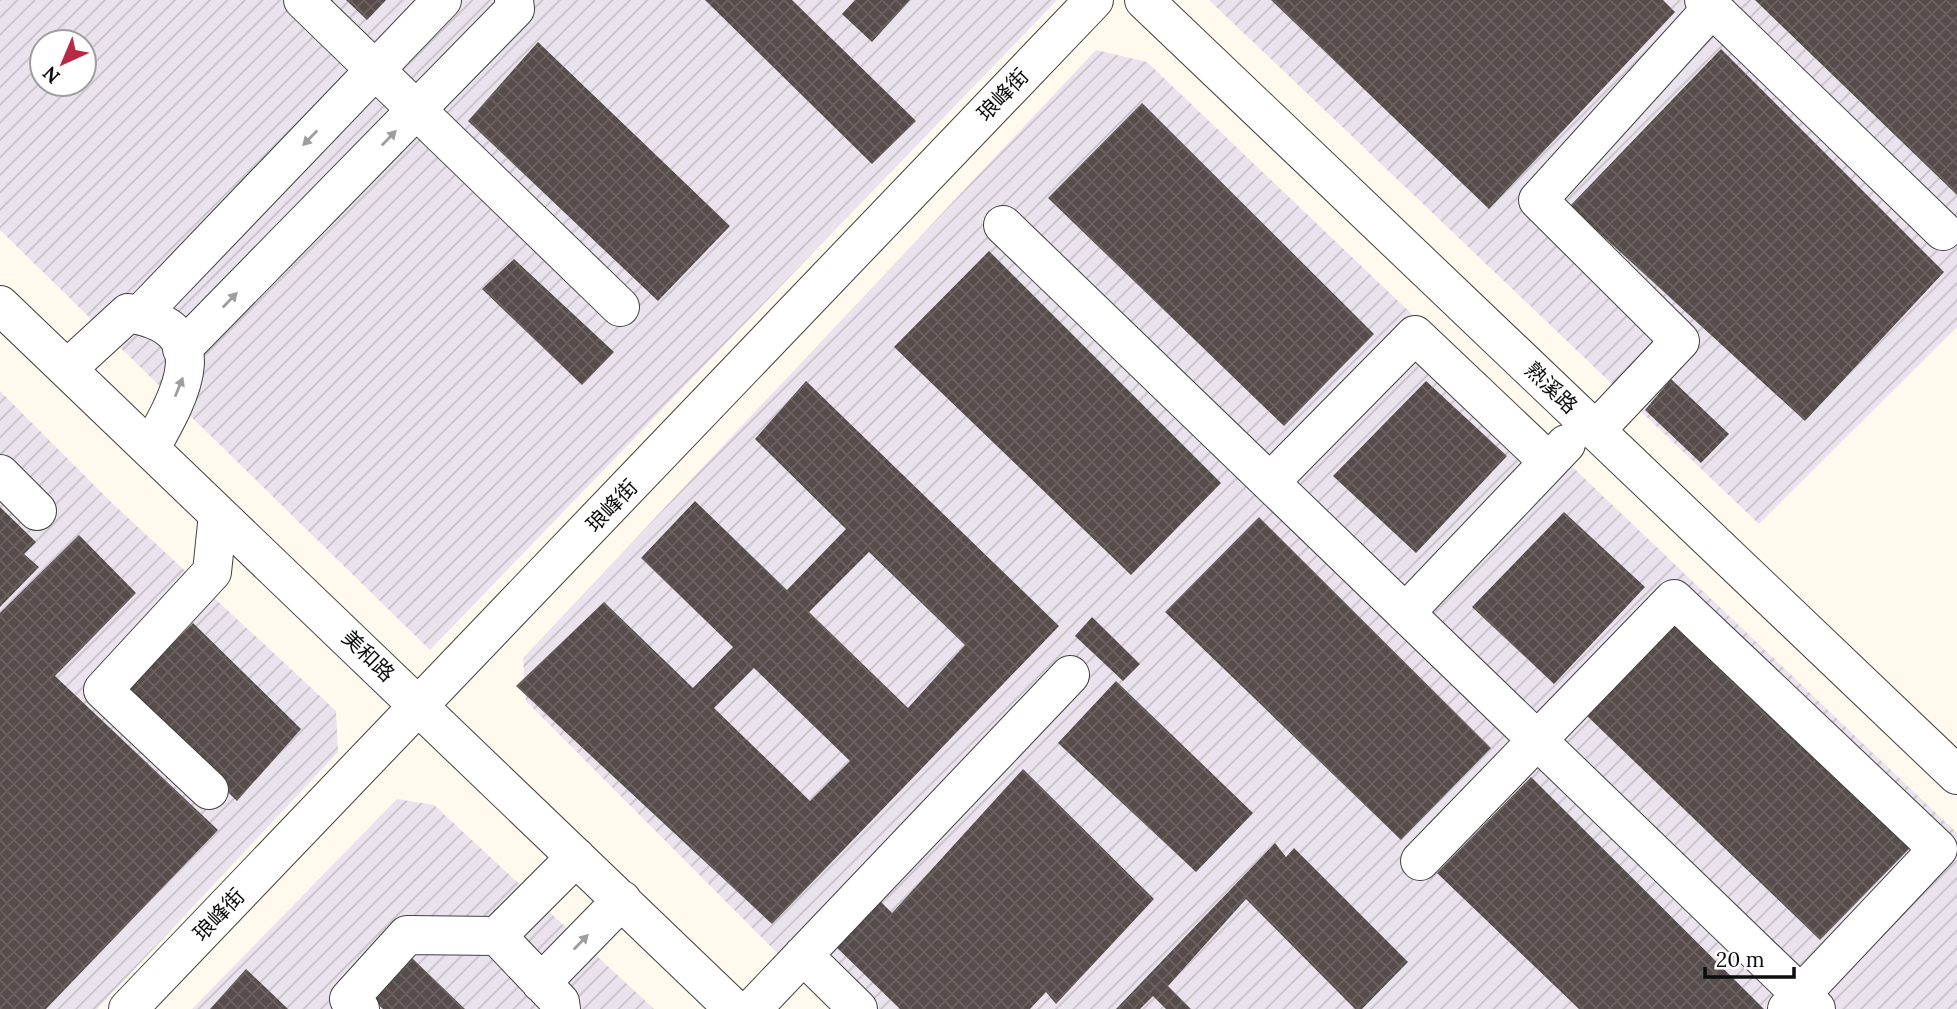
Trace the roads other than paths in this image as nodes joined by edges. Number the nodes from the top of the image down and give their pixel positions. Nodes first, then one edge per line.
1 (303, 0) edge
2 (442, 0) edge
3 (1094, 0) edge
4 (1144, 0) edge
5 (1708, 4) edge
6 (514, 5) edge
7 (375, 70) junction
8 (416, 110) junction
9 (1003, 225) dead end
10 (1943, 231) dead end
11 (0, 305) edge
12 (620, 307) dead end
13 (140, 315) junction
14 (182, 349) junction
15 (67, 369) junction
16 (1591, 426) junction
17 (150, 449) junction
18 (1549, 462) junction
19 (0, 474) edge
20 (1269, 482) junction
21 (37, 512) dead end
22 (218, 514) junction
23 (1405, 613) junction
24 (1070, 675) dead end
25 (420, 707) junction
26 (1538, 741) junction
27 (1957, 775) edge
28 (209, 790) dead end
29 (576, 857) junction
30 (1420, 861) dead end
31 (622, 900) junction
32 (497, 936) junction
33 (803, 955) junction
34 (551, 996) edge
35 (1801, 1004) edge
36 (128, 1009) edge
37 (360, 1009) edge
38 (734, 1009) edge
39 (752, 1009) edge
40 (858, 1009) edge

1 - 7 street
2 - 7 street
3 - 25 street, 琅峰街
4 - 16 street, 熟溪路
5 - 10 street
5 - 16 street
6 - 8 street
7 - 8 street
7 -> 13 street
8 - 12 street
14 -> 8 street
9 - 20 street
11 - 15 street, 美和路
13 - 14 street
13 - 15 street
17 -> 14 street
15 - 17 street, 美和路
16 - 18 street
16 - 27 street, 熟溪路
17 - 22 street, 美和路
18 - 20 street
18 - 23 street
19 - 21 street
20 - 23 street
22 - 25 street, 美和路
22 - 28 street
23 - 26 street
24 - 33 street
25 - 29 street, 美和路
25 - 36 street, 琅峰街
26 - 30 street
26 - 35 street
26 - 35 street
29 - 31 street, 美和路
29 - 32 street
34 -> 31 street
31 - 38 street, 美和路
32 - 34 street
32 - 37 street
33 - 39 street
33 - 40 street

